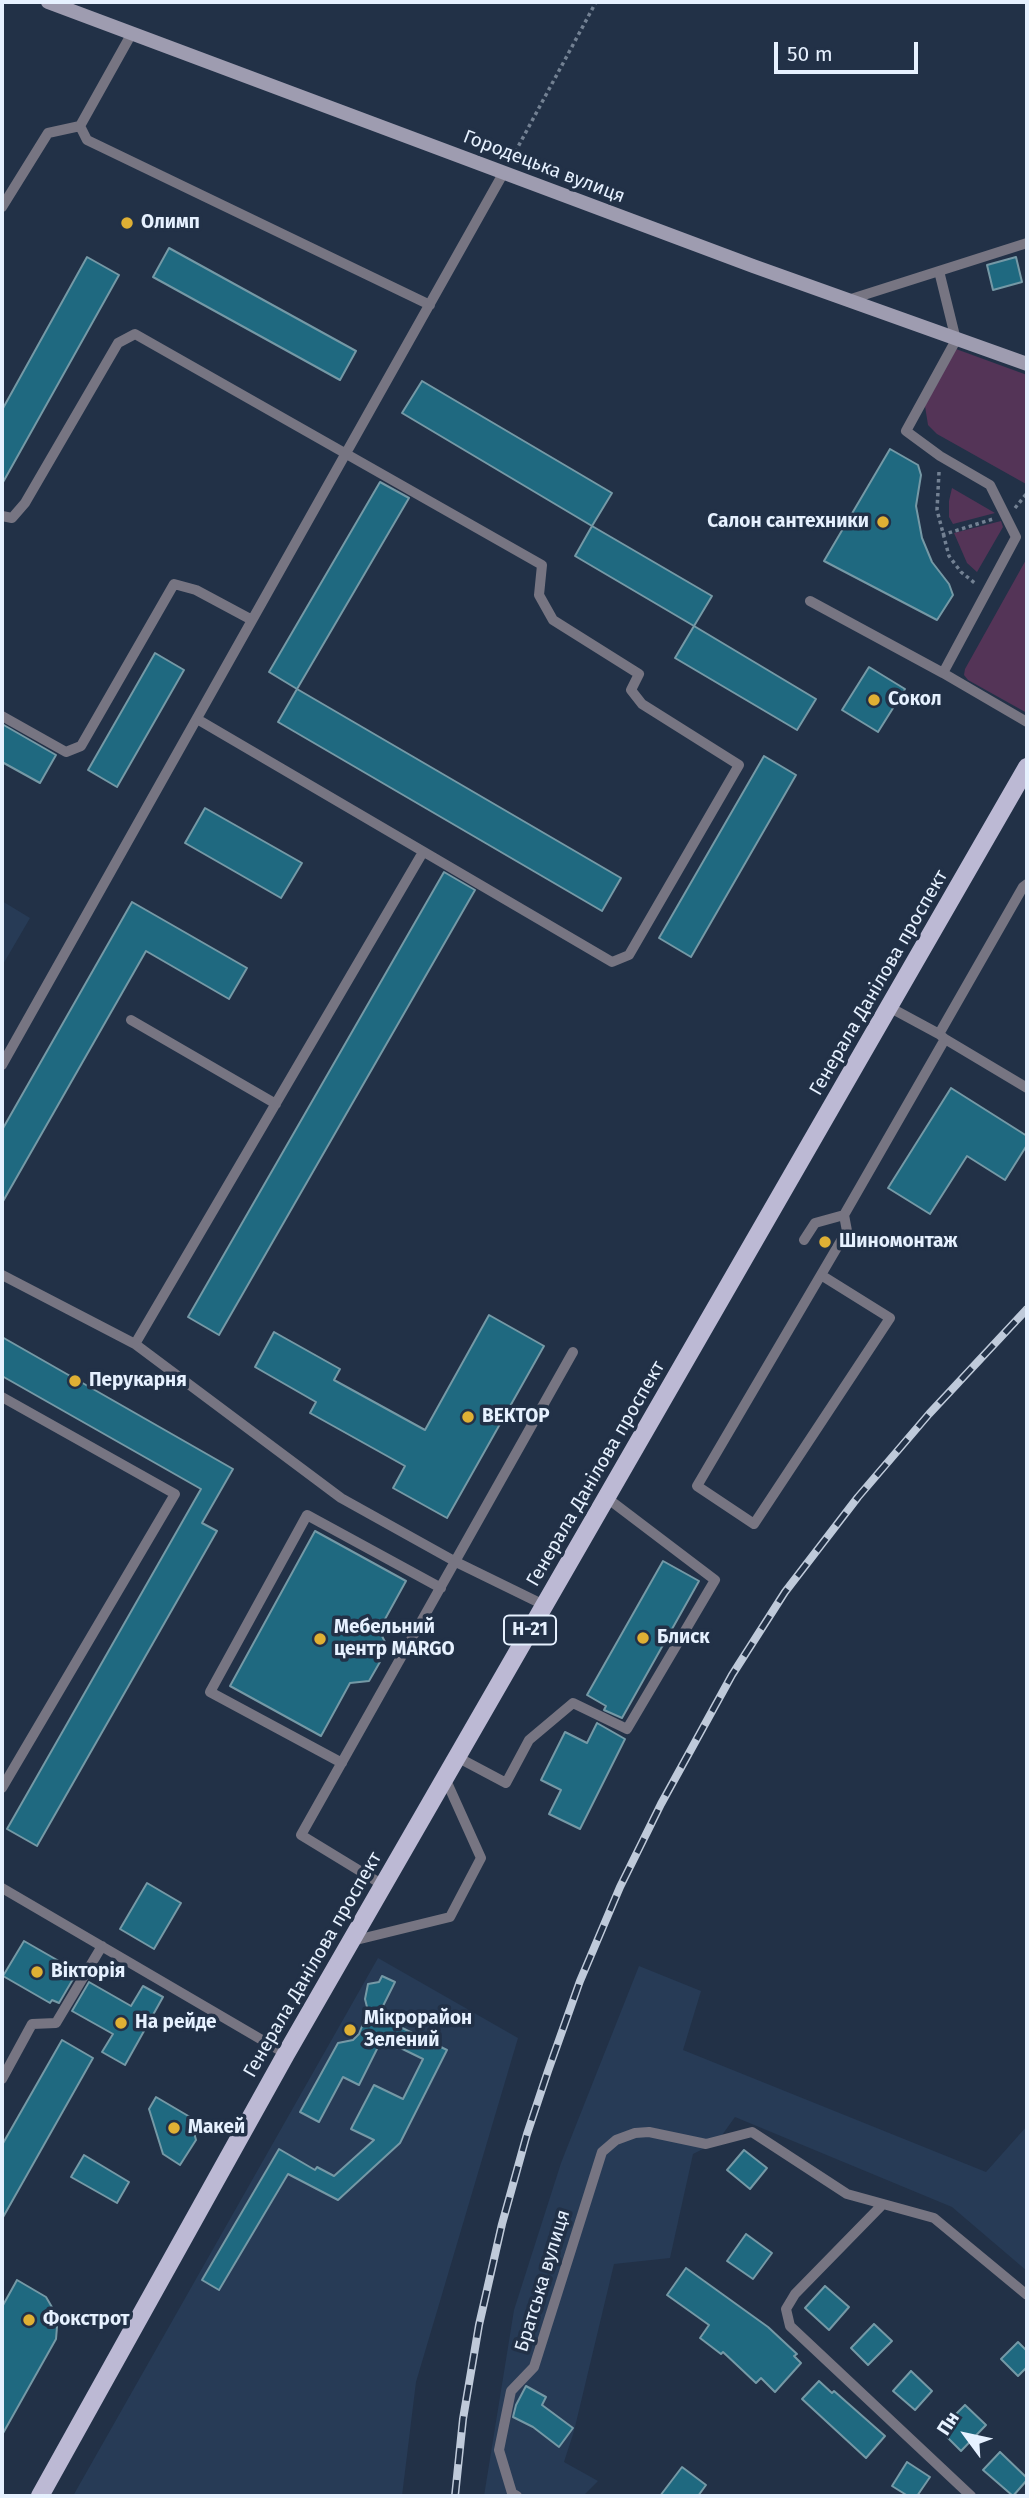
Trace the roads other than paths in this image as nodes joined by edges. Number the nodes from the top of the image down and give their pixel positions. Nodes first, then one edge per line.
1 (48, 2) edge
2 (132, 33) junction
3 (80, 125) junction
4 (504, 172) junction
5 (2, 207) edge
6 (1027, 243) edge
7 (939, 271) junction
8 (848, 300) junction
9 (430, 305) junction
10 (956, 340) junction
11 (1027, 364) edge
12 (347, 453) junction
13 (2, 516) edge
14 (810, 601) dead end
15 (252, 621) junction
16 (943, 673) junction
17 (2, 716) edge
18 (197, 719) junction
19 (1027, 722) edge
20 (1027, 767) edge
21 (424, 852) junction
22 (1027, 884) edge
23 (889, 1007) junction
24 (131, 1020) dead end
25 (942, 1037) junction
26 (2, 1065) edge
27 (1027, 1088) edge
28 (276, 1104) junction
29 (844, 1215) junction
30 (804, 1241) dead end
31 (2, 1275) edge
32 (821, 1275) junction
33 (135, 1344) junction
34 (573, 1352) dead end
35 (2, 1396) edge
36 (607, 1498) junction
37 (456, 1562) junction
38 (441, 1588) junction
39 (544, 1605) junction
40 (457, 1757) junction
41 (342, 1763) junction
42 (445, 1777) junction
43 (2, 1788) edge
44 (383, 1885) junction
45 (2, 1888) edge
46 (351, 1941) junction
47 (102, 1947) junction
48 (286, 2054) junction
49 (2, 2079) edge
50 (883, 2204) junction
51 (1027, 2295) edge
52 (40, 2496) edge
53 (517, 2496) edge
54 (971, 2496) edge

1 - 2 street, Городецька вулиця
2 - 3 lane
2 - 4 street, Городецька вулиця
3 - 5 lane
3 - 9 lane
4 - 8 street, Городецька вулиця
4 - 9 lane
6 - 7 lane
7 - 8 lane
7 - 10 lane
8 - 10 street, Городецька вулиця
9 - 12 lane
10 - 11 street, Городецька вулиця
10 - 16 lane
12 - 13 lane
12 - 15 lane
12 - 21 lane
14 - 16 lane
15 - 17 lane
15 - 18 lane
16 - 19 lane
18 - 21 lane
18 - 26 lane
20 - 23 main road, Генерала Данілова проспект / Н-21
21 - 28 lane
22 - 25 lane
23 - 25 lane
23 - 36 main road, Генерала Данілова проспект / Н-21
24 - 28 lane
25 - 27 lane
25 - 29 lane
28 - 33 lane
29 - 30 lane
29 - 32 lane
31 - 33 lane
32 - 32 lane
33 - 37 lane
34 - 37 lane
35 - 43 lane
36 - 39 main road, Генерала Данілова проспект / Н-21
36 - 40 lane
37 - 38 lane
37 - 39 lane
38 - 41 lane
38 - 41 lane
39 - 40 main road, Генерала Данілова проспект / Н-21
40 - 42 main road, Генерала Данілова проспект / Н-21
41 - 44 lane
42 - 44 main road, Генерала Данілова проспект / Н-21
42 - 46 lane
44 - 46 main road, Генерала Данілова проспект / Н-21
45 - 47 lane
46 - 48 main road, Генерала Данілова проспект / Н-21
47 - 48 lane
47 - 49 lane
48 - 52 main road, Генерала Данілова проспект / Н-21
50 - 51 lane, Братська вулиця
50 - 53 lane, Братська вулиця
50 - 54 lane

